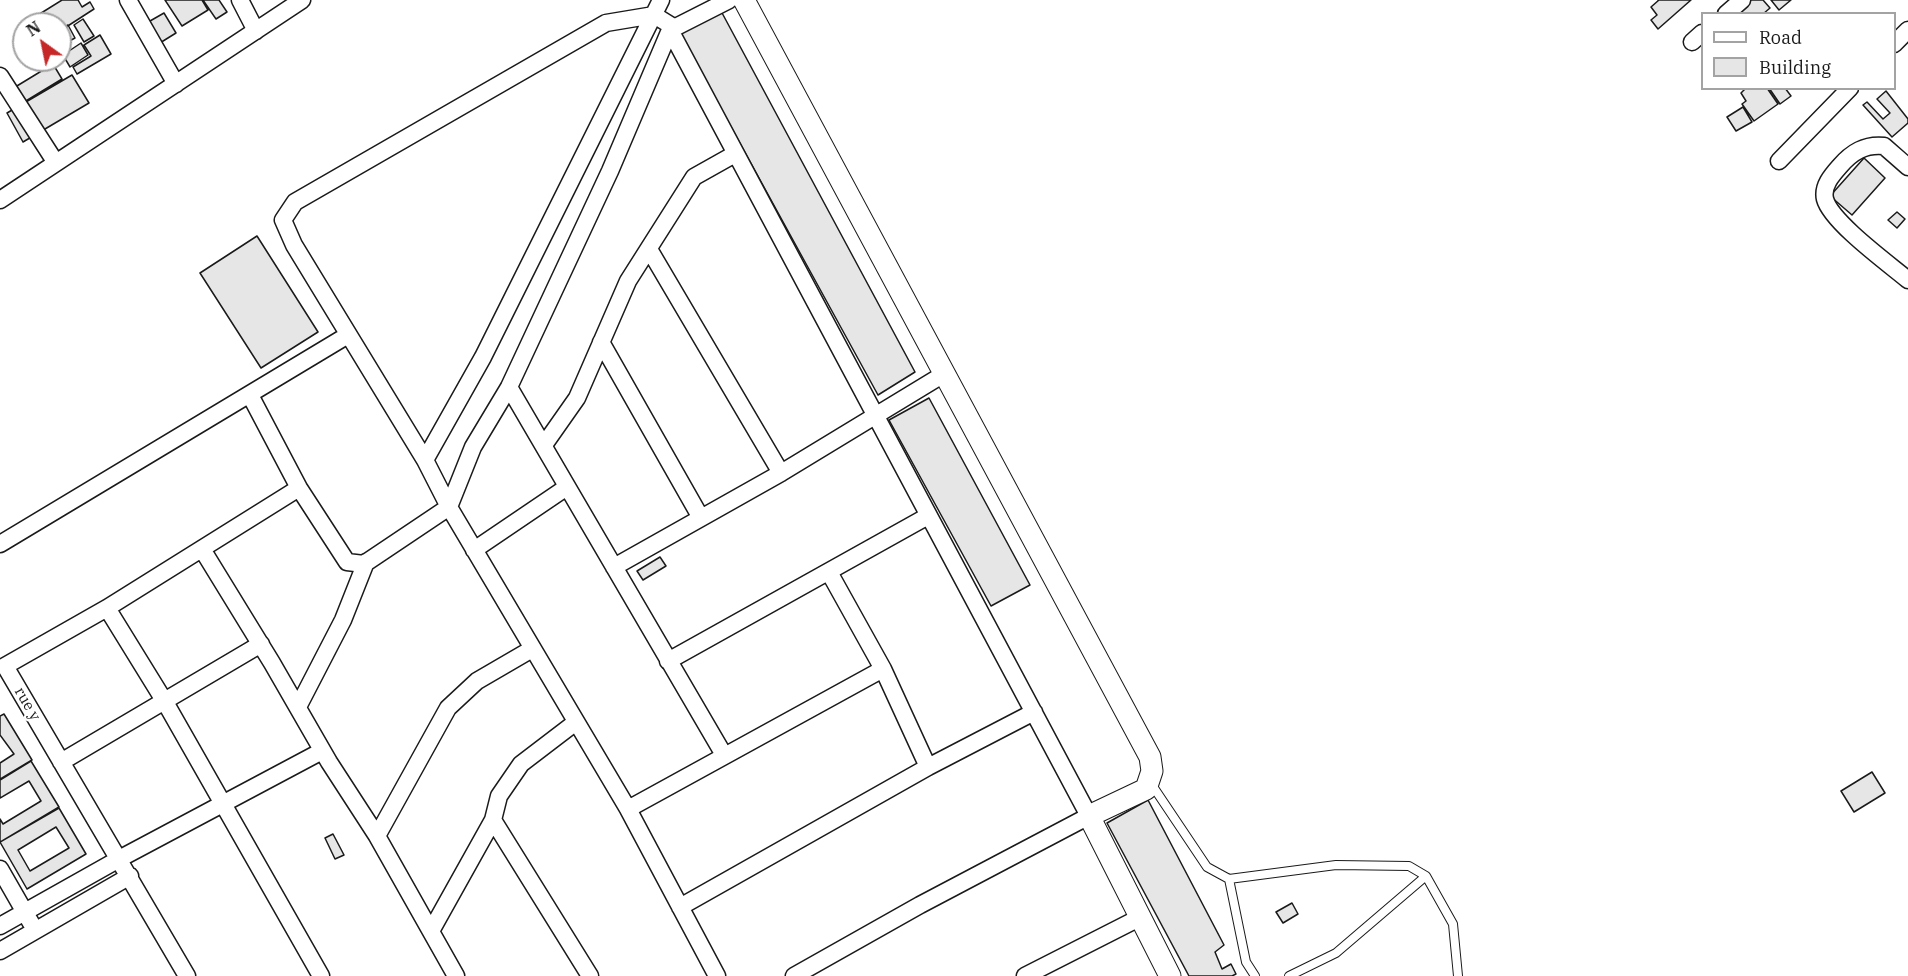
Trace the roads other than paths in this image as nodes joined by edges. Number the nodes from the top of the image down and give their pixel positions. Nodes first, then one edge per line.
1 (128, 0) edge
2 (240, 0) edge
3 (302, 0) edge
4 (729, 0) edge
5 (744, 0) edge
6 (1742, 0) edge
7 (657, 8) edge
8 (1728, 12) edge
9 (673, 29) junction
10 (1908, 30) edge
11 (256, 31) junction
12 (1896, 42) edge
13 (0, 76) edge
14 (176, 84) junction
15 (1849, 90) edge
16 (735, 154) junction
17 (1779, 161) dead end
18 (56, 163) junction
19 (1908, 167) edge
20 (0, 200) edge
21 (648, 249) junction
22 (1908, 280) edge
23 (348, 335) junction
24 (601, 342) junction
25 (944, 374) junction
26 (509, 387) junction
27 (250, 395) junction
28 (876, 416) junction
29 (544, 445) junction
30 (425, 460) junction
31 (781, 473) junction
32 (567, 487) junction
33 (299, 488) junction
34 (448, 507) junction
35 (928, 516) junction
36 (701, 518) junction
37 (0, 544) edge
38 (202, 549) junction
39 (474, 550) junction
40 (366, 562) junction
41 (614, 567) junction
42 (829, 572) junction
43 (107, 608) junction
44 (261, 644) junction
45 (532, 649) junction
46 (2, 662) edge
47 (668, 662) junction
48 (883, 669) junction
49 (165, 702) junction
50 (298, 707) junction
51 (1034, 712) junction
52 (576, 722) junction
53 (322, 751) junction
54 (724, 755) junction
55 (61, 762) junction
56 (928, 767) junction
57 (1150, 781) junction
58 (223, 804) junction
59 (628, 809) junction
60 (1089, 816) junction
61 (493, 820) junction
62 (376, 836) junction
63 (119, 859) junction
64 (0, 869) edge
65 (130, 876) junction
66 (1426, 876) junction
67 (1229, 879) junction
68 (680, 907) junction
69 (25, 913) junction
70 (1142, 917) junction
71 (0, 926) edge
72 (35, 930) junction
73 (431, 931) junction
74 (0, 951) edge
75 (1034, 974) edge
76 (187, 976) edge
77 (321, 976) edge
78 (456, 976) edge
79 (590, 976) edge
80 (717, 976) edge
81 (794, 976) edge
82 (1170, 976) edge
83 (1255, 976) edge
84 (1289, 976) edge
85 (1458, 976) edge

1 - 14 street
2 - 11 street
3 - 11 street
4 - 9 street
5 - 25 street
6 - 8 street
7 - 9 street
7 - 23 street
7 - 30 street
9 - 16 street
9 - 26 street
10 - 12 street
11 - 14 street
13 - 18 street
14 - 18 street
15 - 17 street
16 - 21 street
16 - 28 street
18 - 20 street
19 - 22 street
21 - 24 street
21 - 31 street
23 - 27 street
23 - 30 street
24 - 29 street
24 - 36 street
25 - 28 street
25 - 57 street
26 - 29 street
26 - 34 street
27 - 33 street
27 - 37 street
28 - 31 street
28 - 35 street
29 - 32 street
30 - 34 street
31 - 36 street
32 - 39 street
32 - 41 street
33 - 38 street, rue y
33 - 40 street
34 - 39 street
34 - 40 street
35 - 42 street
35 - 51 street
36 - 41 street
38 - 43 street, rue y
38 - 44 street
39 - 45 street
40 - 50 street
41 - 47 street
42 - 47 street
42 - 48 street
43 - 46 street, rue y
43 - 49 street
44 - 49 street
44 - 50 street
45 - 52 street
45 - 62 street
46 - 55 street, rue y
47 - 54 street
48 - 54 street
48 - 56 street
49 - 55 street
49 - 58 street
50 - 53 street
51 - 56 street
51 - 60 street
52 - 59 street
52 - 61 street
53 - 58 street
53 - 62 street
54 - 59 street
55 - 63 street, rue y
56 - 68 street
57 - 60 street
57 - 67 lane
58 - 63 street
58 - 77 street
59 - 68 street
60 - 70 street
60 - 81 street
61 - 73 street
61 - 79 street
62 - 73 street
63 - 65 street, rue y
63 - 69 street
64 - 69 street
65 - 72 street
65 - 76 street, rue y
66 - 67 lane
66 - 84 lane
66 - 85 lane
67 - 83 lane
68 - 80 street
69 - 71 street
69 - 72 street
70 - 75 street
70 - 82 street
72 - 74 street
73 - 78 street

